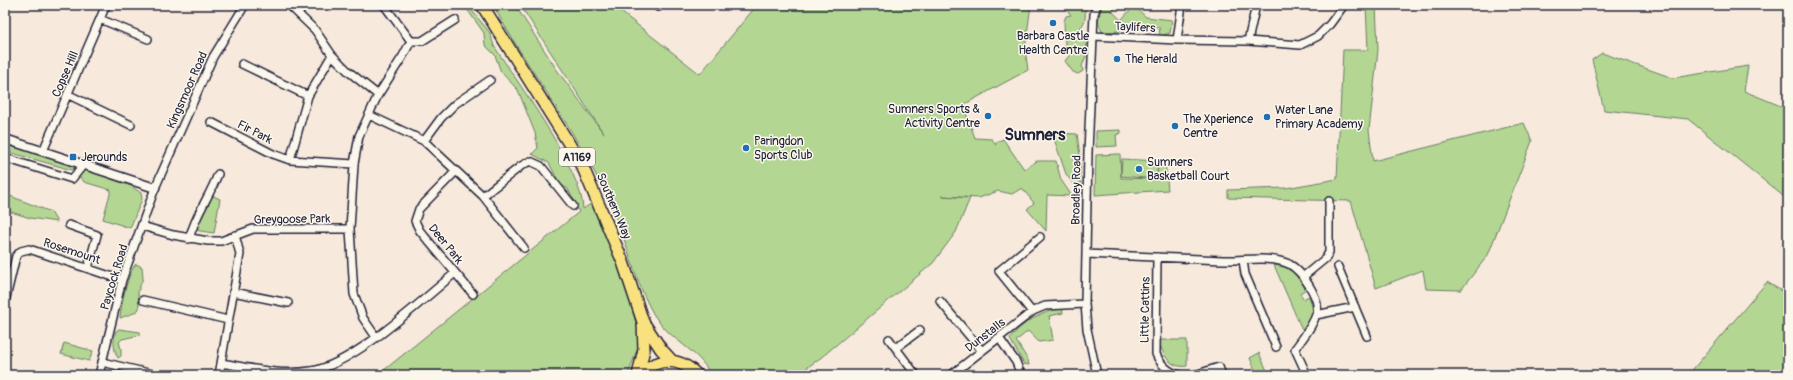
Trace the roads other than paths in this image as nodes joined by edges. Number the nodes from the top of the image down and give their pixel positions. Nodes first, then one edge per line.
1 (106, 5) edge
2 (245, 5) edge
3 (289, 5) edge
4 (384, 5) edge
5 (482, 5) edge
6 (1097, 5) edge
7 (1182, 5) edge
8 (1256, 5) edge
9 (1344, 5) edge
10 (100, 19) junction
11 (455, 20) dead end
12 (1093, 36) junction
13 (148, 39) dead end
14 (1177, 40) junction
15 (411, 41) junction
16 (1248, 41) junction
17 (332, 55) junction
18 (242, 64) dead end
19 (490, 80) dead end
20 (69, 95) junction
21 (378, 95) junction
22 (308, 96) junction
23 (369, 115) junction
24 (212, 122) dead end
25 (131, 124) dead end
26 (5, 139) edge
27 (424, 141) junction
28 (43, 151) junction
29 (5, 158) edge
30 (290, 160) junction
31 (84, 164) junction
32 (354, 164) junction
33 (456, 171) junction
34 (218, 174) dead end
35 (154, 188) junction
36 (484, 196) junction
37 (1329, 201) dead end
38 (573, 206) dead end
39 (69, 225) dead end
40 (142, 226) junction
41 (350, 229) junction
42 (235, 235) junction
43 (1040, 237) dead end
44 (189, 239) junction
45 (524, 248) dead end
46 (1086, 254) junction
47 (1157, 257) junction
48 (1243, 260) junction
49 (1338, 267) dead end
50 (88, 268) junction
51 (455, 273) junction
52 (1304, 276) junction
53 (122, 280) junction
54 (234, 292) junction
55 (473, 294) dead end
56 (143, 300) dead end
57 (940, 300) dead end
58 (5, 302) edge
59 (288, 303) dead end
60 (1085, 304) junction
61 (1355, 307) junction
62 (1032, 312) junction
63 (1316, 315) junction
64 (228, 320) junction
65 (643, 322) junction
66 (920, 330) dead end
67 (1367, 336) dead end
68 (376, 337) junction
69 (999, 338) junction
70 (889, 339) dead end
71 (896, 348) junction
72 (1276, 348) dead end
73 (982, 351) junction
74 (672, 361) junction
75 (102, 362) junction
76 (221, 363) junction
77 (152, 374) edge
78 (288, 374) edge
79 (99, 375) edge
80 (219, 375) edge
81 (638, 375) edge
82 (698, 375) edge
83 (916, 375) edge
84 (951, 375) edge
85 (1021, 375) edge
86 (1097, 375) edge
87 (1180, 375) edge
88 (1195, 375) edge
89 (1222, 375) edge
90 (1307, 375) edge

1 - 10 street, Copse Hill
2 - 35 street, Kingsmoor Road
3 - 17 street
4 - 15 street
5 - 65 main road, Southern Way / A1169
6 - 12 street, Broadley Road
7 - 14 street
8 - 16 street
9 - 16 street, Taylifers
10 - 13 street
10 - 20 street, Copse Hill
11 - 15 street
12 - 14 street, Taylifers
12 - 46 street, Broadley Road
14 - 16 street, Taylifers
15 - 21 street
17 - 21 street
17 - 22 street
18 - 22 street
19 - 27 street
20 - 25 street
20 - 28 street, Copse Hill
21 - 23 street
22 - 30 street
23 - 27 street
23 - 32 street
24 - 30 street, Fir Park
26 - 28 street
27 - 33 street
28 - 31 street
29 - 31 street
30 - 32 street, Fir Park
31 - 35 street
32 - 41 street
33 - 36 street
33 - 51 street, Deer Park
34 - 44 street
35 - 40 street, Paycock Road
36 - 38 street
36 - 45 street
37 - 52 street
39 - 50 street
40 - 44 street, Greygoose Park
40 - 53 street, Paycock Road
41 - 42 street, Greygoose Park
41 - 68 street
42 - 44 street, Greygoose Park
42 - 54 street
43 - 62 street
46 - 47 street
46 - 60 street, Broadley Road
47 - 48 street
47 - 87 street, Little Cattins
48 - 52 street
48 - 72 street
49 - 61 street
50 - 53 street, Rosemount
50 - 58 street, Rosemount
51 - 55 street, Deer Park
51 - 68 street
52 - 63 street
53 - 75 street, Paycock Road
54 - 59 street
54 - 64 street
56 - 64 street
57 - 73 street
60 - 62 street, Dunstalls
60 - 86 street, Broadley Road
61 - 63 street
61 - 67 street
62 - 69 street, Dunstalls
63 - 90 street
64 - 76 street
65 - 74 main road, Southern Way / A1169
65 - 81 main road, Southern Way / A1169
66 - 71 street
68 - 78 street
69 - 73 street, Dunstalls
69 - 85 street
70 - 71 street
71 - 83 street
73 - 84 street, Dunstalls
74 - 81 main road
74 - 82 main road
75 - 77 street
75 - 79 street, Paycock Road
76 - 78 street
76 - 80 street
88 - 89 street

